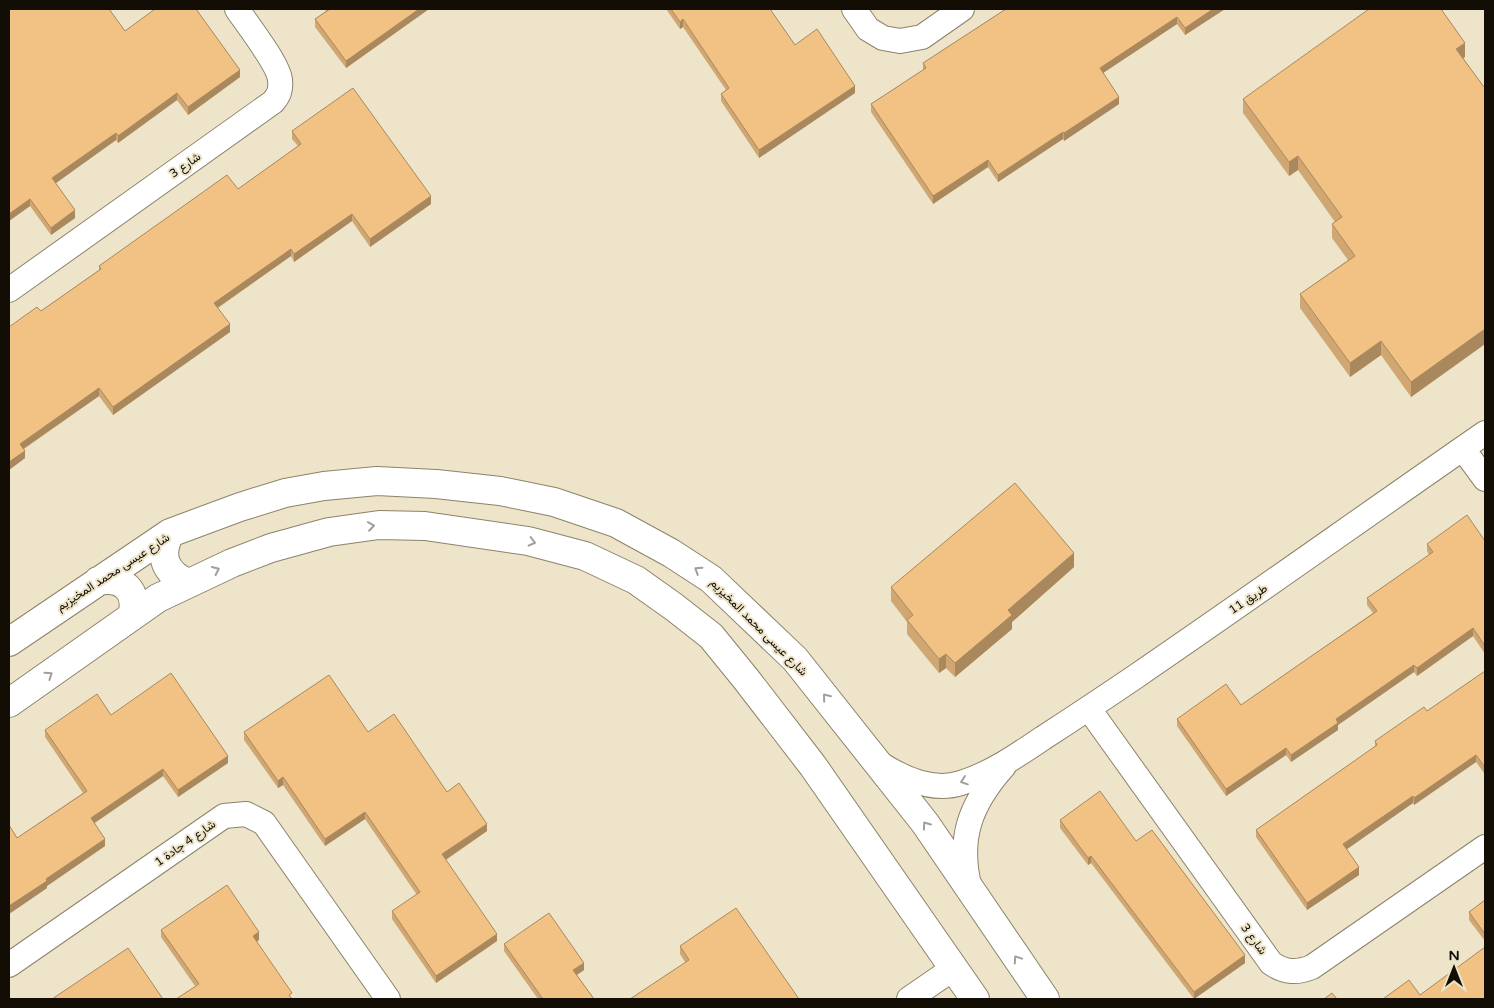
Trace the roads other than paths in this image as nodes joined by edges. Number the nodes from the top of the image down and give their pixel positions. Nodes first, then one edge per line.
1 (237, 9) edge
2 (854, 9) edge
3 (962, 9) edge
4 (9, 290) edge
5 (1485, 433) edge
6 (1463, 449) junction
7 (1485, 479) edge
8 (170, 533) junction
9 (98, 581) junction
10 (188, 583) junction
11 (132, 616) junction
12 (9, 642) edge
13 (9, 703) edge
14 (1089, 709) junction
15 (1008, 761) junction
16 (878, 763) junction
17 (1485, 847) edge
18 (971, 891) junction
19 (9, 965) edge
20 (954, 968) junction
21 (388, 999) edge
22 (909, 999) edge
23 (975, 999) edge
24 (1045, 999) edge

1 - 4 street, شارع 3
2 - 3 street
5 - 6 street, طريق 11
6 - 7 street
6 - 14 street, طريق 11
8 - 9 street, شارع عيسى محمد المخيزيم
8 - 10 street
16 -> 8 street, شارع عيسى محمد المخيزيم
9 - 11 street
9 - 12 street, شارع عيسى محمد المخيزيم
10 - 11 street
10 -> 20 street
13 -> 11 street
14 - 15 street, طريق 11
14 - 17 street, شارع 3
15 -> 16 street, طريق 11
15 - 18 street, طريق 11
18 -> 16 street, شارع عيسى محمد المخيزيم
24 -> 18 street, شارع عيسى محمد المخيزيم
19 - 21 street, شارع 4 جادة 1
20 - 22 street
20 - 23 street

